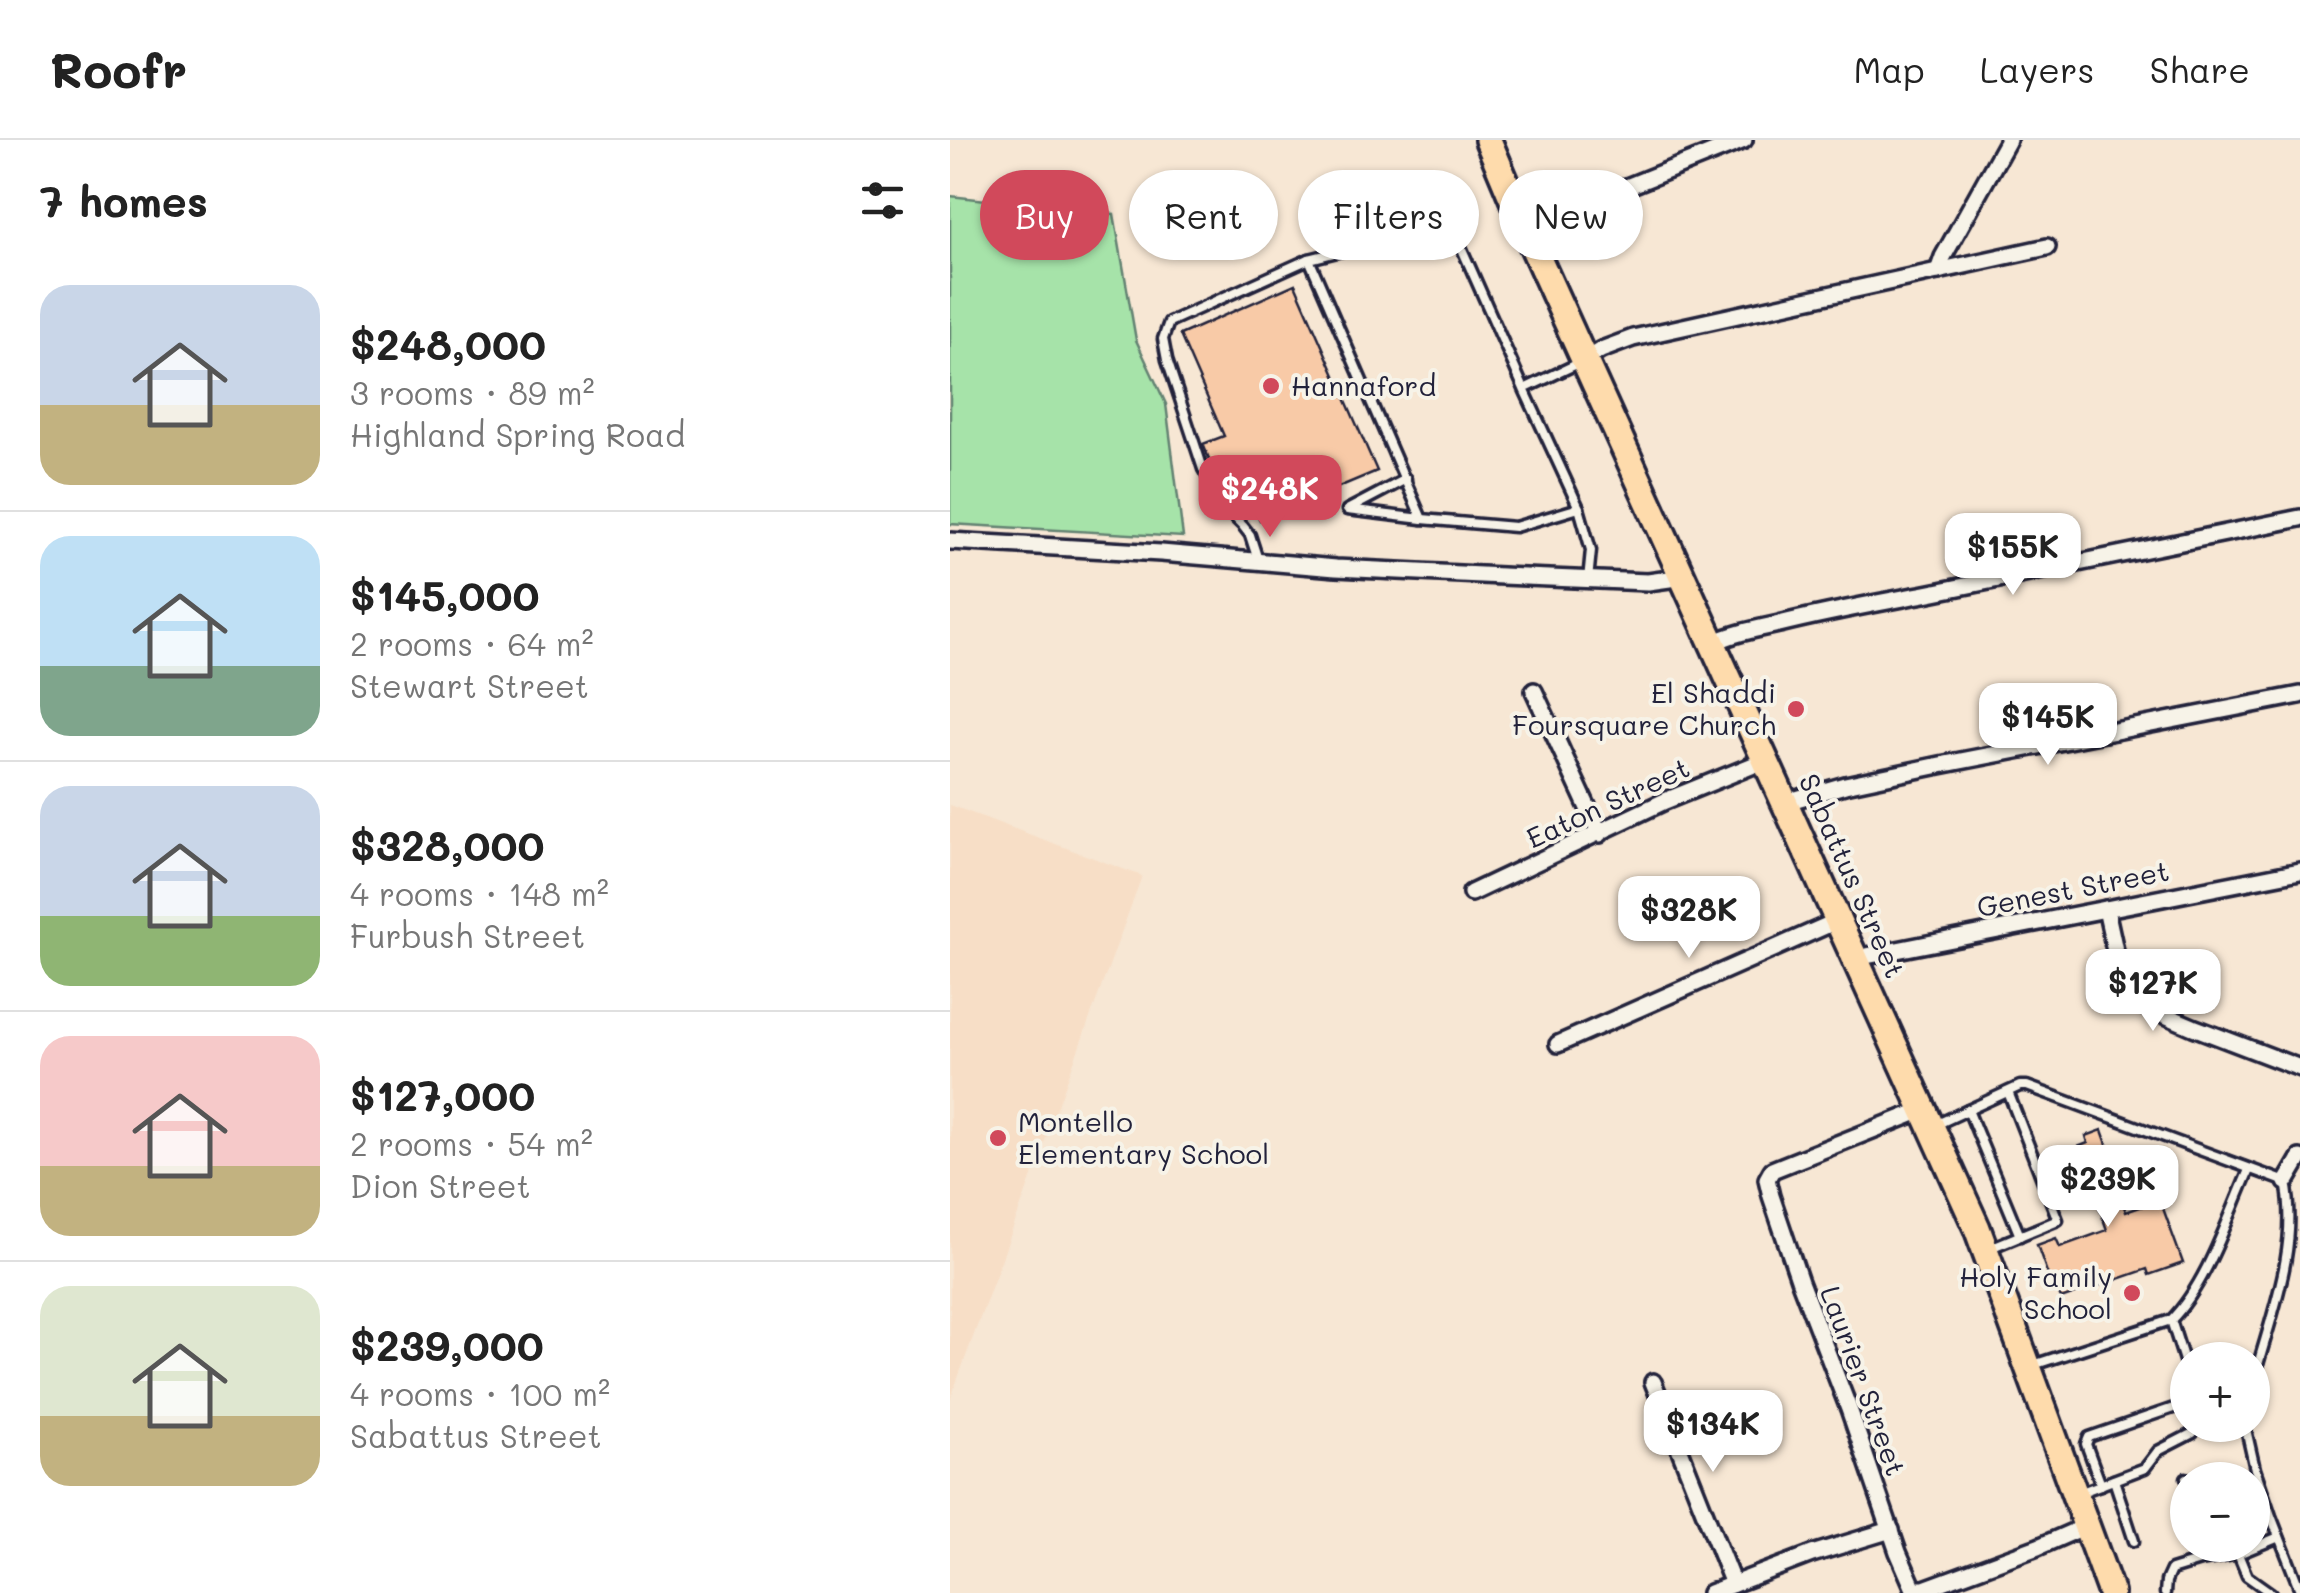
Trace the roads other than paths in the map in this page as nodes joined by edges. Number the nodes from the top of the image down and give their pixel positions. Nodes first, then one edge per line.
1 (1488, 140) edge
2 (1744, 140) edge
3 (2008, 140) edge
4 (1501, 170) edge
5 (1643, 180) edge
6 (2047, 247) dead end
7 (1309, 260) joint
8 (1467, 260) edge
9 (1539, 260) edge
10 (1938, 270) junction
11 (1585, 360) junction
12 (1524, 390) junction
13 (1406, 479) junction
14 (1578, 508) junction
15 (2300, 518) edge
16 (1422, 519) junction
17 (950, 540) edge
18 (1258, 562) junction
19 (1684, 577) junction
20 (1588, 580) junction
21 (1714, 643) junction
22 (1534, 691) dead end
23 (2300, 695) edge
24 (1766, 760) junction
25 (1786, 802) junction
26 (1600, 834) junction
27 (2300, 871) edge
28 (1471, 893) dead end
29 (2106, 909) junction
30 (1839, 920) junction
31 (1856, 958) junction
32 (1558, 1044) dead end
33 (2300, 1068) edge
34 (2008, 1092) junction
35 (1968, 1110) junction
36 (1928, 1118) junction
37 (2300, 1158) edge
38 (2249, 1170) junction
39 (2286, 1182) junction
40 (2020, 1236) junction
41 (1986, 1250) junction
42 (2171, 1320) junction
43 (2178, 1342) edge
44 (2267, 1342) edge
45 (2029, 1366) junction
46 (1652, 1382) dead end
47 (2170, 1409) edge
48 (2177, 1442) edge
49 (2249, 1442) edge
50 (2114, 1480) junction
51 (2100, 1485) junction
52 (2075, 1494) junction
53 (2086, 1526) junction
54 (1891, 1530) junction
55 (2279, 1538) junction
56 (2134, 1541) dead end
57 (2270, 1542) edge
58 (2201, 1562) edge
59 (2241, 1562) edge
60 (1733, 1584) junction
61 (2300, 1590) edge
62 (1710, 1593) edge
63 (2111, 1593) edge
64 (2165, 1593) edge
65 (2271, 1593) edge

1 - 4 main road, Sabattus Street
2 - 5 street
3 - 10 street
6 - 10 street
7 - 13 lane
7 - 18 lane
8 - 12 lane
9 - 11 main road, Sabattus Street
10 - 11 street
11 - 12 lane
11 - 19 main road, Sabattus Street
12 - 14 lane
13 - 16 lane
13 - 16 lane
14 - 16 lane
14 - 20 lane
15 - 21 street
17 - 18 street
18 - 20 street
19 - 20 street
19 - 21 main road, Sabattus Street
21 - 24 main road, Sabattus Street
22 - 26 street
23 - 25 street
24 - 25 main road, Sabattus Street
24 - 26 street, Eaton Street
25 - 30 main road, Sabattus Street
26 - 28 street, Eaton Street
27 - 29 street, Genest Street
29 - 31 street, Genest Street
29 - 33 street
30 - 31 main road, Sabattus Street
30 - 32 street
31 - 36 main road, Sabattus Street
34 - 35 lane
34 - 38 lane
34 - 40 lane
35 - 36 lane
35 - 40 lane
36 - 41 main road, Sabattus Street
36 - 54 street, Laurier Street
37 - 39 street
38 - 39 lane
38 - 42 lane
39 - 44 lane
40 - 41 lane
41 - 45 main road, Sabattus Street
42 - 43 lane
42 - 45 lane
45 - 52 main road, Sabattus Street
46 - 60 street
47 - 51 lane
48 - 50 lane
49 - 55 lane
50 - 51 lane
50 - 56 lane
51 - 52 lane
52 - 53 main road, Sabattus Street
53 - 54 street, Laurier Street
53 - 63 main road, Sabattus Street
54 - 60 street
55 - 57 lane
55 - 61 lane
58 - 64 lane
59 - 65 lane
60 - 62 street

